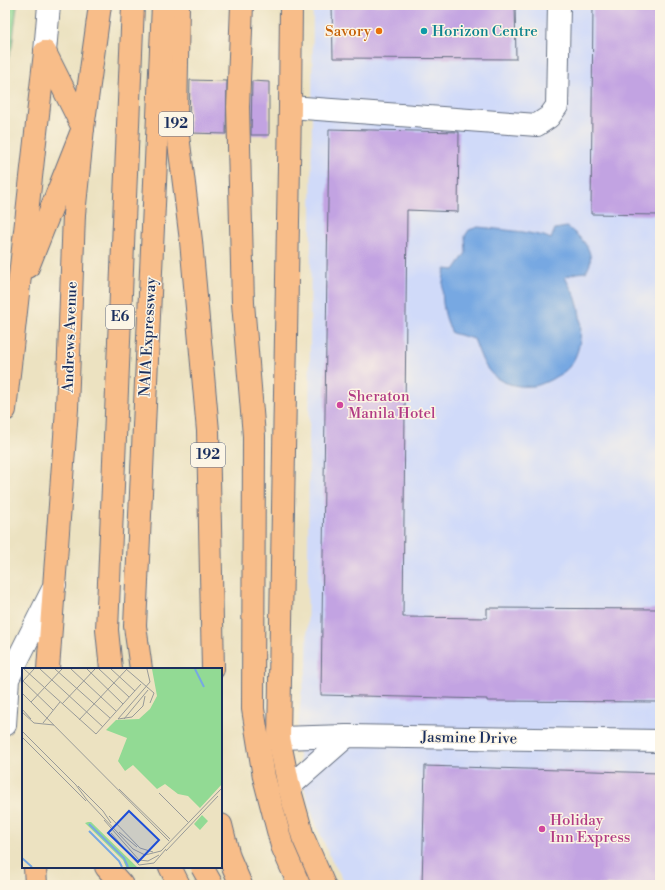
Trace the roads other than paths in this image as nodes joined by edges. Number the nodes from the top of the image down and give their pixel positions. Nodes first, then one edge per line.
1 (49, 5) edge
2 (100, 5) edge
3 (133, 5) edge
4 (163, 5) edge
5 (178, 5) edge
6 (242, 5) edge
7 (291, 5) edge
8 (559, 5) edge
9 (45, 52) junction
10 (290, 107) junction
11 (83, 128) junction
12 (18, 294) junction
13 (5, 410) edge
14 (55, 584) junction
15 (48, 668) edge
16 (111, 668) edge
17 (141, 668) edge
18 (213, 668) edge
19 (5, 725) edge
20 (347, 736) junction
21 (279, 738) junction
22 (660, 741) edge
23 (289, 787) junction
24 (222, 829) edge
25 (35, 868) edge
26 (107, 868) edge
27 (170, 868) edge
28 (202, 868) edge
29 (216, 868) edge
30 (36, 885) edge
31 (122, 885) edge
32 (179, 885) edge
33 (211, 885) edge
34 (241, 885) edge
35 (300, 885) edge
36 (324, 885) edge

1 - 9 lane
2 - 11 main road, Andrews Avenue
3 - 16 main road, NAIA Expressway / E6
4 - 17 main road, NAIA Expressway / E6
5 - 18 main road, 192
6 - 35 main road
7 - 10 main road
8 - 10 lane
9 - 11 main road
9 - 12 main road
10 - 21 main road
11 - 12 main road
11 - 14 main road, Andrews Avenue
12 - 13 main road
14 - 15 main road, Andrews Avenue
14 - 19 lane
20 - 21 lane, Jasmine Drive
20 - 22 lane, Jasmine Drive
20 - 23 lane
21 - 23 main road
23 - 36 main road
24 - 34 main road
25 - 30 main road
26 - 31 main road
27 - 32 main road
28 - 33 main road, bridge
29 - 33 main road

